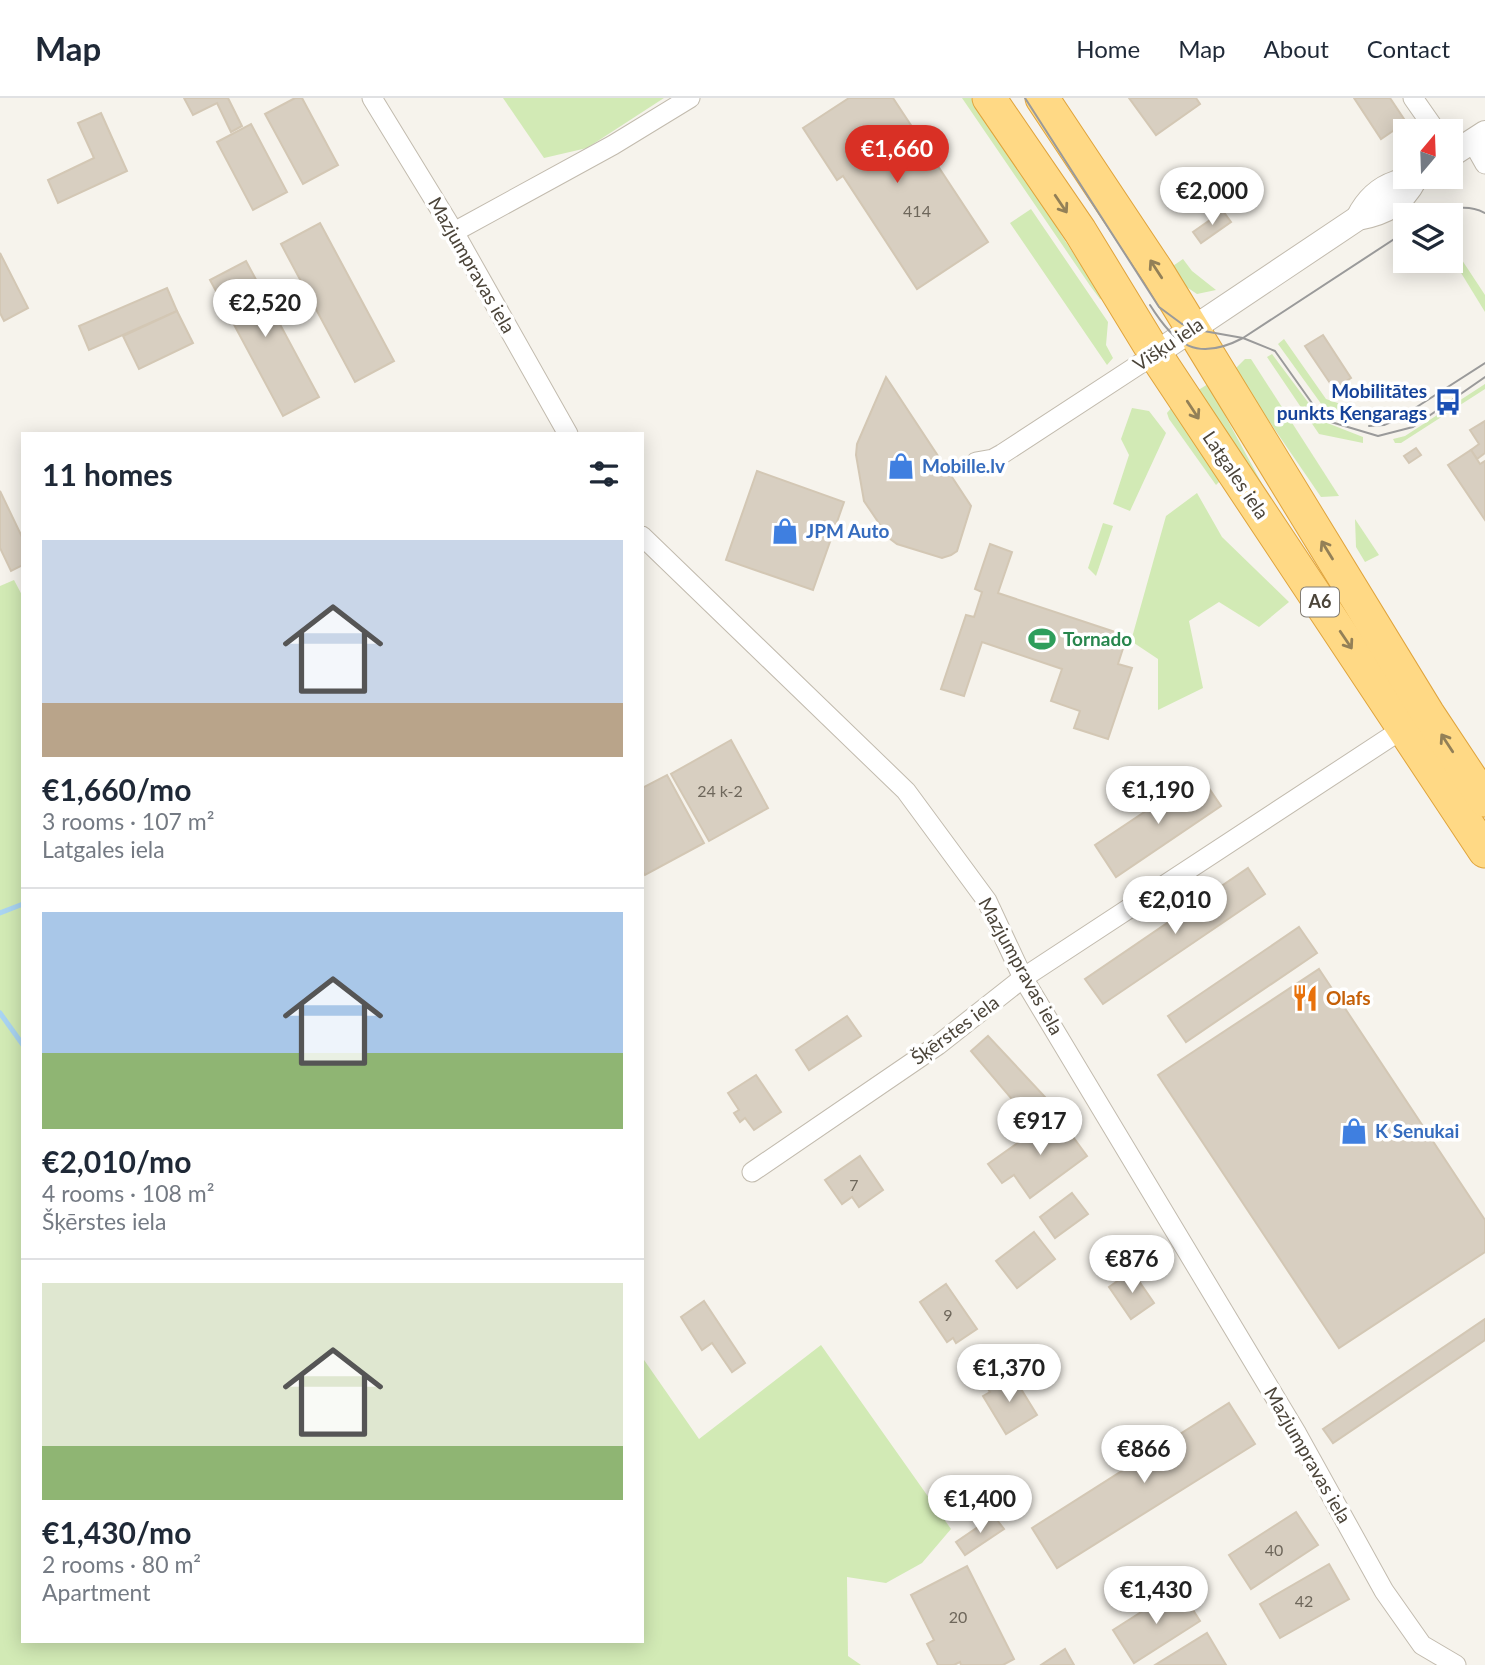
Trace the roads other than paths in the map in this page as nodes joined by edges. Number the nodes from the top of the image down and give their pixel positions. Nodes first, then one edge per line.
1 (372, 98) edge
2 (690, 98) edge
3 (989, 98) edge
4 (1042, 98) edge
5 (1413, 98) edge
6 (1428, 119) edge
7 (1479, 137) edge
8 (1463, 147) edge
9 (1485, 164) edge
10 (1393, 184) edge
11 (454, 232) junction
12 (1191, 328) junction
13 (1155, 354) junction
14 (567, 432) edge
15 (976, 462) dead end
16 (644, 538) edge
17 (1404, 728) junction
18 (1485, 800) edge
19 (1485, 851) edge
20 (1023, 978) junction
21 (752, 1172) dead end
22 (1456, 1665) edge

1 - 11 street, Mazjumpravas iela
2 - 11 street
3 -> 13 highway, Latgales iela / A6
12 -> 4 highway, Latgales iela / A6
5 - 6 street
7 - 8 street
7 - 9 street
10 - 12 street, Višķu iela
11 - 14 street, Mazjumpravas iela
12 - 13 street, Višķu iela
18 -> 12 highway, Latgales iela / A6
13 - 15 street, Višķu iela
13 -> 17 highway, Latgales iela / A6
16 - 20 street, Mazjumpravas iela
17 - 19 highway, Latgales iela / A6
17 - 20 street, Šķērstes iela
20 - 21 street, Šķērstes iela
20 - 22 street, Mazjumpravas iela

